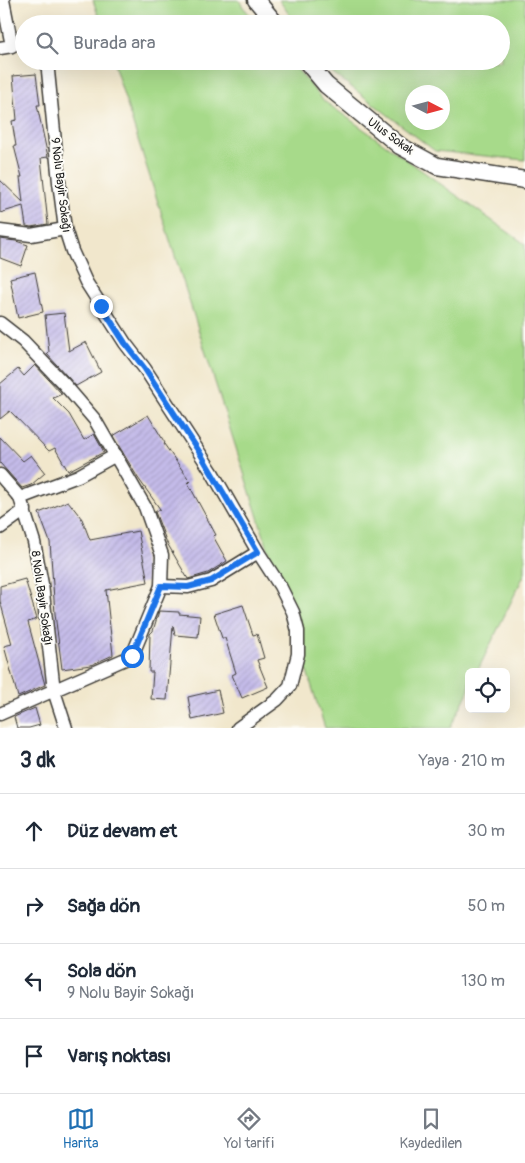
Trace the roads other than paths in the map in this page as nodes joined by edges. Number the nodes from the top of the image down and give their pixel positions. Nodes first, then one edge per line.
1 (3, 0) edge
2 (256, 0) edge
3 (268, 15) edge
4 (12, 46) edge
5 (48, 70) edge
6 (314, 70) edge
7 (525, 180) edge
8 (65, 228) junction
9 (0, 231) edge
10 (0, 323) edge
11 (116, 455) junction
12 (0, 475) edge
13 (22, 504) junction
14 (0, 528) edge
15 (258, 552) junction
16 (161, 586) junction
17 (54, 691) junction
18 (0, 714) edge
19 (66, 728) edge
20 (238, 728) edge

1 - 4 street
2 - 3 street
5 - 8 street, 9 Nolu Bayir Sokağı
6 - 7 street, Ulus Sokak
8 - 9 street
8 - 15 street, 9 Nolu Bayir Sokağı
10 - 11 street
11 - 13 street
11 - 16 street
12 - 13 street, 8 Nolu Bayir Sokağı
13 - 14 street
13 - 17 street, 8 Nolu Bayir Sokağı
15 - 16 street
15 - 20 street, 9 Nolu Bayir Sokağı
16 - 17 street
17 - 18 street
17 - 19 street, 8 Nolu Bayir Sokağı

